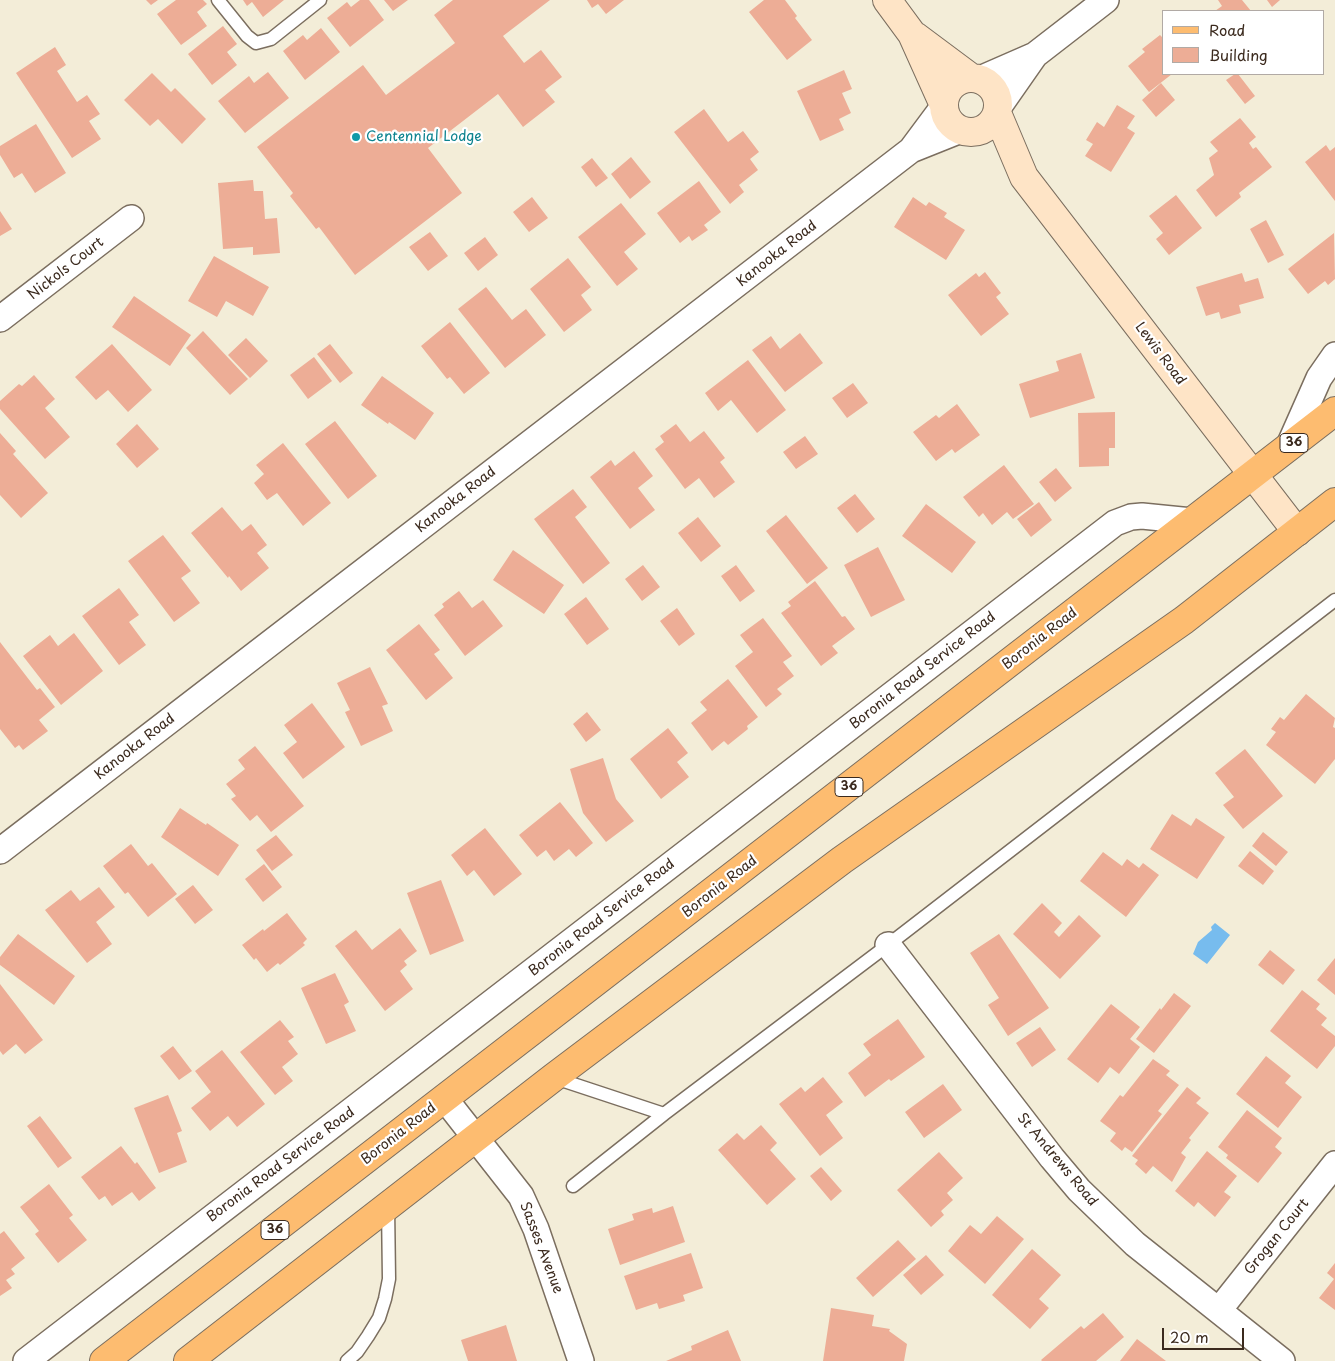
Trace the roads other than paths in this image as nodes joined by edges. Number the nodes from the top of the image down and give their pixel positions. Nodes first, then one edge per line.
1 (218, 0) edge
2 (320, 0) edge
3 (887, 0) edge
4 (1106, 0) edge
5 (912, 34) junction
6 (1034, 56) junction
7 (975, 78) junction
8 (943, 105) junction
9 (998, 111) junction
10 (964, 131) junction
11 (911, 150) junction
12 (1024, 176) junction
13 (131, 218) dead end
14 (0, 319) edge
15 (1335, 355) edge
16 (1335, 411) edge
17 (1288, 448) junction
18 (1253, 474) junction
19 (1335, 502) edge
20 (1192, 521) junction
21 (1297, 532) junction
22 (1335, 600) edge
23 (0, 851) edge
24 (888, 945) junction
25 (554, 1077) junction
26 (445, 1099) junction
27 (664, 1114) junction
28 (476, 1138) junction
29 (1335, 1164) edge
30 (573, 1186) dead end
31 (388, 1206) junction
32 (1219, 1310) junction
33 (26, 1361) edge
34 (104, 1361) edge
35 (188, 1361) edge
36 (347, 1361) edge
37 (580, 1361) edge
38 (1282, 1361) edge

1 - 2 lane
3 - 5 street
4 - 6 street
5 - 7 street
5 - 8 street
6 - 7 street
6 - 9 street
7 - 8 street
7 - 9 street
8 - 10 street
8 - 11 street, Kanooka Road
9 - 10 street
9 - 12 street, Lewis Road
10 - 11 street, Kanooka Road
10 - 12 street, Lewis Road
11 - 23 street, Kanooka Road
12 - 18 street, Lewis Road
13 - 14 street, Nickols Court
15 - 17 street
16 - 17 main road, Boronia Road / 36
17 - 18 main road, Boronia Road / 36
18 - 20 main road, Boronia Road / 36
18 - 21 street, Lewis Road
19 - 21 main road
20 - 26 main road, Boronia Road / 36
20 - 33 street, Boronia Road Service Road
21 - 25 main road
22 - 24 lane
24 - 27 lane
24 - 32 street, St Andrews Road
25 - 27 lane
25 - 28 main road
26 - 28 street, Sasses Avenue
26 - 34 main road, Boronia Road / 36
27 - 30 lane
28 - 31 main road
28 - 37 street, Sasses Avenue
29 - 32 street, Grogan Court
31 - 35 main road
31 - 36 lane
32 - 38 street, St Andrews Road

